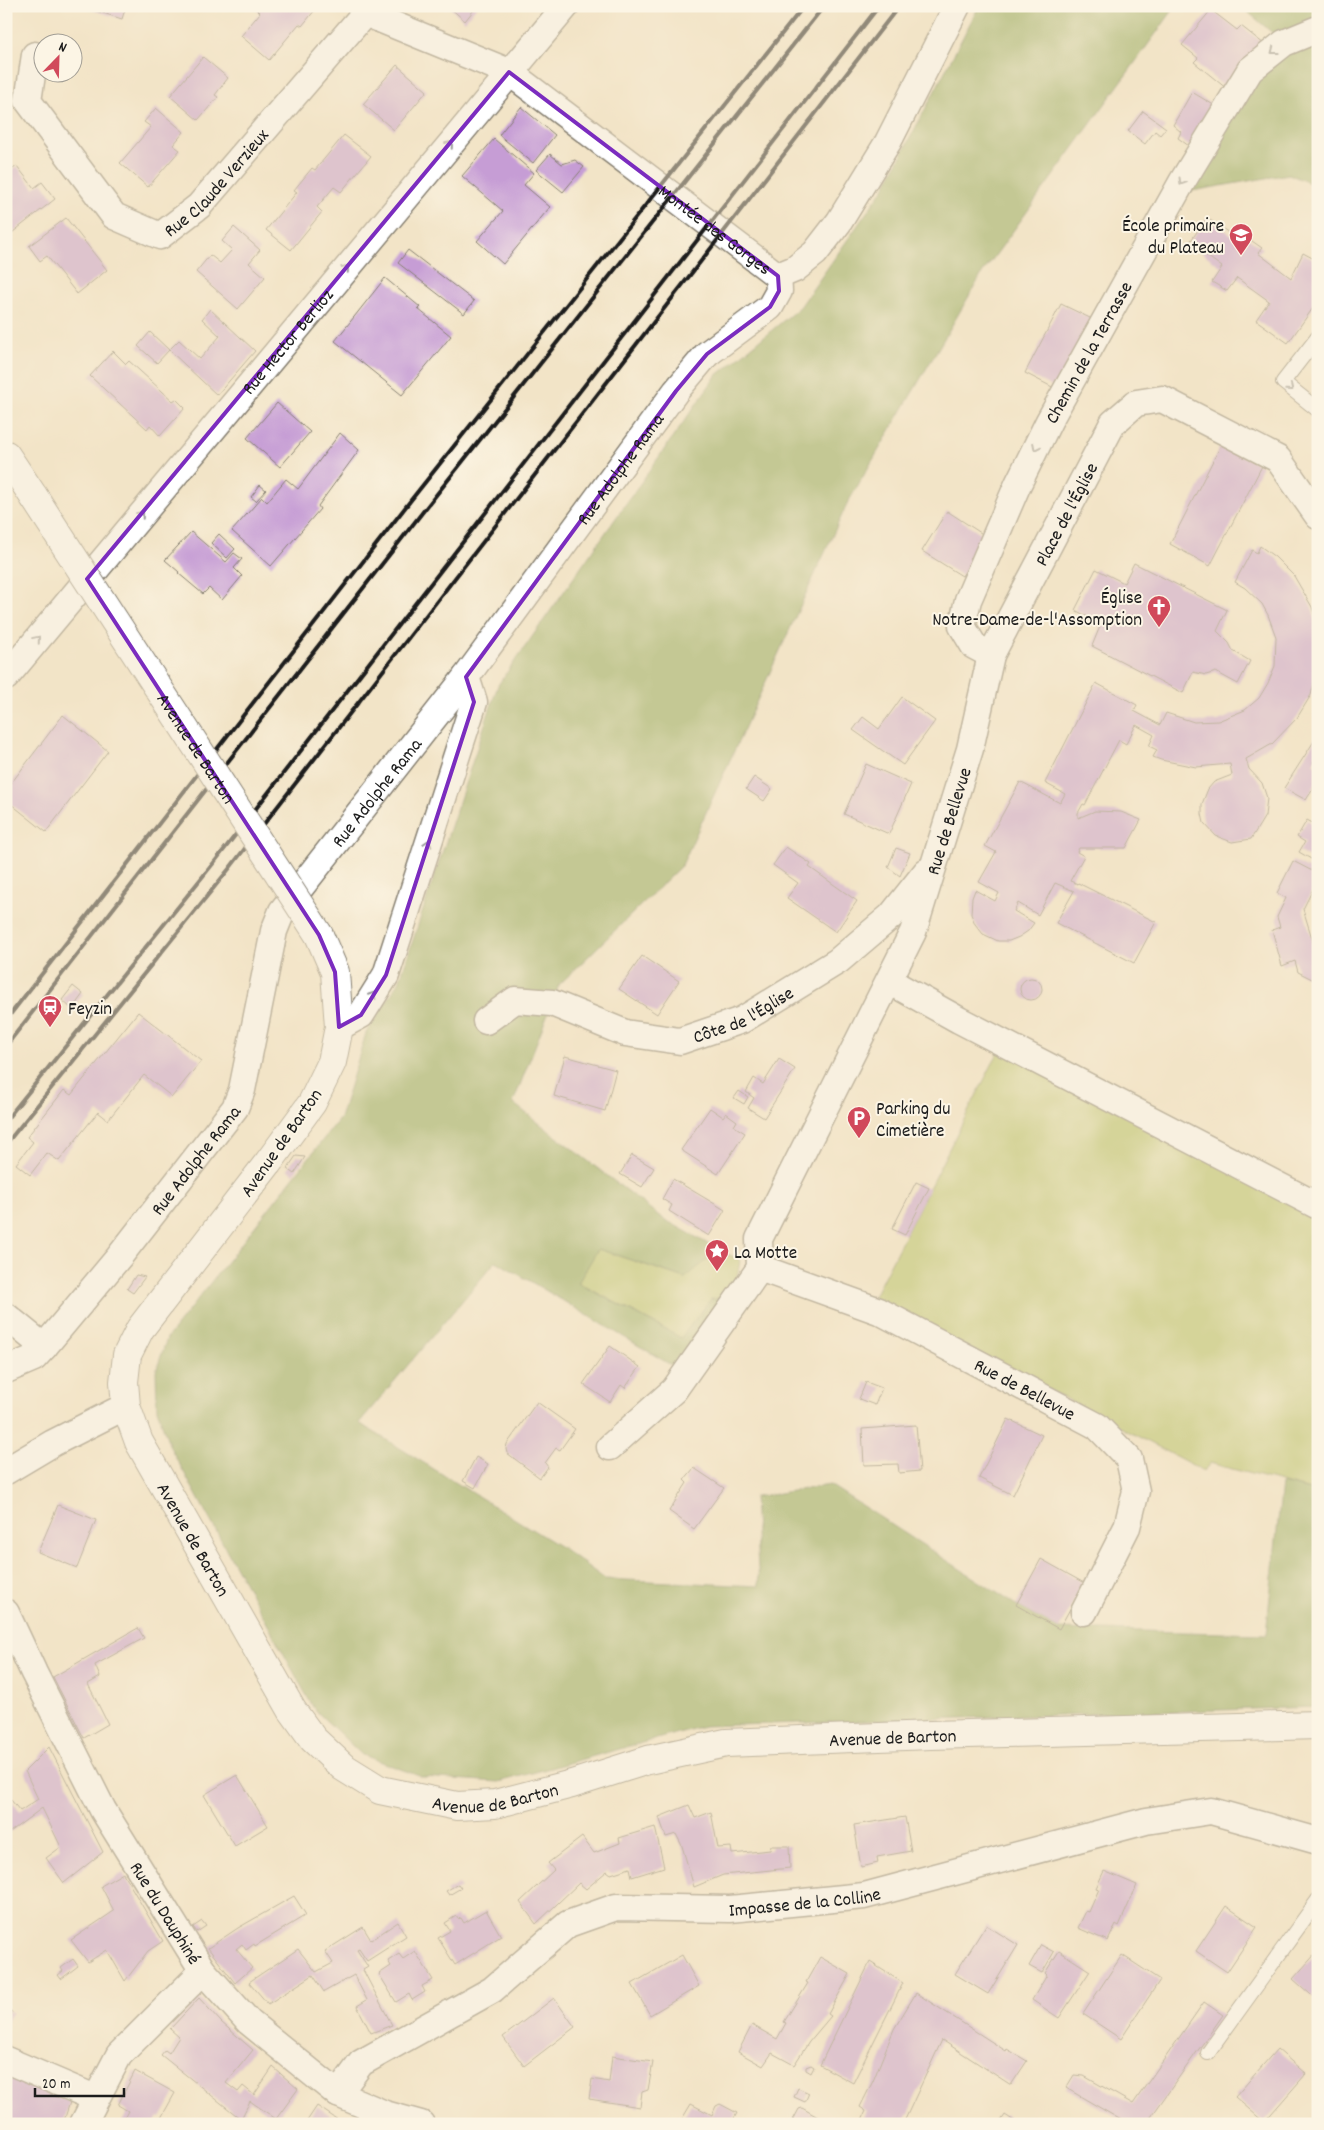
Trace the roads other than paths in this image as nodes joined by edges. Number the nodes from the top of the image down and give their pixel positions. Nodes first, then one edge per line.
1 (566, 6) edge
2 (957, 6) edge
3 (367, 10) edge
4 (1318, 29) edge
5 (32, 70) edge
6 (509, 72) junction
7 (778, 276) junction
8 (1318, 337) edge
9 (1318, 410) edge
10 (6, 455) edge
11 (1318, 516) edge
12 (991, 656) junction
13 (6, 677) edge
14 (466, 677) junction
15 (934, 863) junction
16 (889, 981) junction
17 (486, 1021) dead end
18 (339, 1027) junction
19 (1318, 1206) edge
20 (760, 1268) junction
21 (6, 1316) edge
22 (44, 1348) junction
23 (6, 1370) edge
24 (126, 1406) junction
25 (610, 1447) dead end
26 (6, 1471) edge
27 (1084, 1612) dead end
28 (6, 1613) edge
29 (1318, 1725) edge
30 (1318, 1841) edge
31 (1318, 1900) edge
32 (203, 1971) junction
33 (1208, 2052) dead end
34 (6, 2060) edge
35 (338, 2094) junction
36 (95, 2098) junction
37 (84, 2124) edge
38 (421, 2124) edge

1 - 6 street, Rue Hector Berlioz
2 - 7 street, Montée des Gorges
3 - 5 street, Rue Claude Verzieux
3 - 6 street, Rue Claude Verzieux
4 -> 12 street, Chemin de la Terrasse
6 - 7 street, Montée des Gorges
13 -> 6 street, Rue Hector Berlioz
7 - 14 street, Rue Adolphe Rama
8 -> 9 lane
10 - 18 street, Avenue de Barton, bridge
11 - 12 street, Place de l'Église
12 - 15 street, Rue de Bellevue
18 -> 14 street
14 - 22 street, Rue Adolphe Rama
15 - 16 street, Rue de Bellevue
15 - 17 street, Côte de l'Église
16 - 19 street
16 - 20 street, Rue de Bellevue
18 - 24 street, Avenue de Barton
20 - 25 street
20 - 27 street, Rue de Bellevue
21 - 22 street
22 - 23 street, Rue Adolphe Rama
24 - 26 street
24 - 29 street, Avenue de Barton
28 - 32 street, Rue du Dauphiné
30 - 35 street, Impasse de la Colline
31 - 33 lane
32 - 35 street, Rue du Dauphiné
32 - 36 street
34 - 36 street
35 - 38 street, Rue du Dauphiné
36 - 37 street

